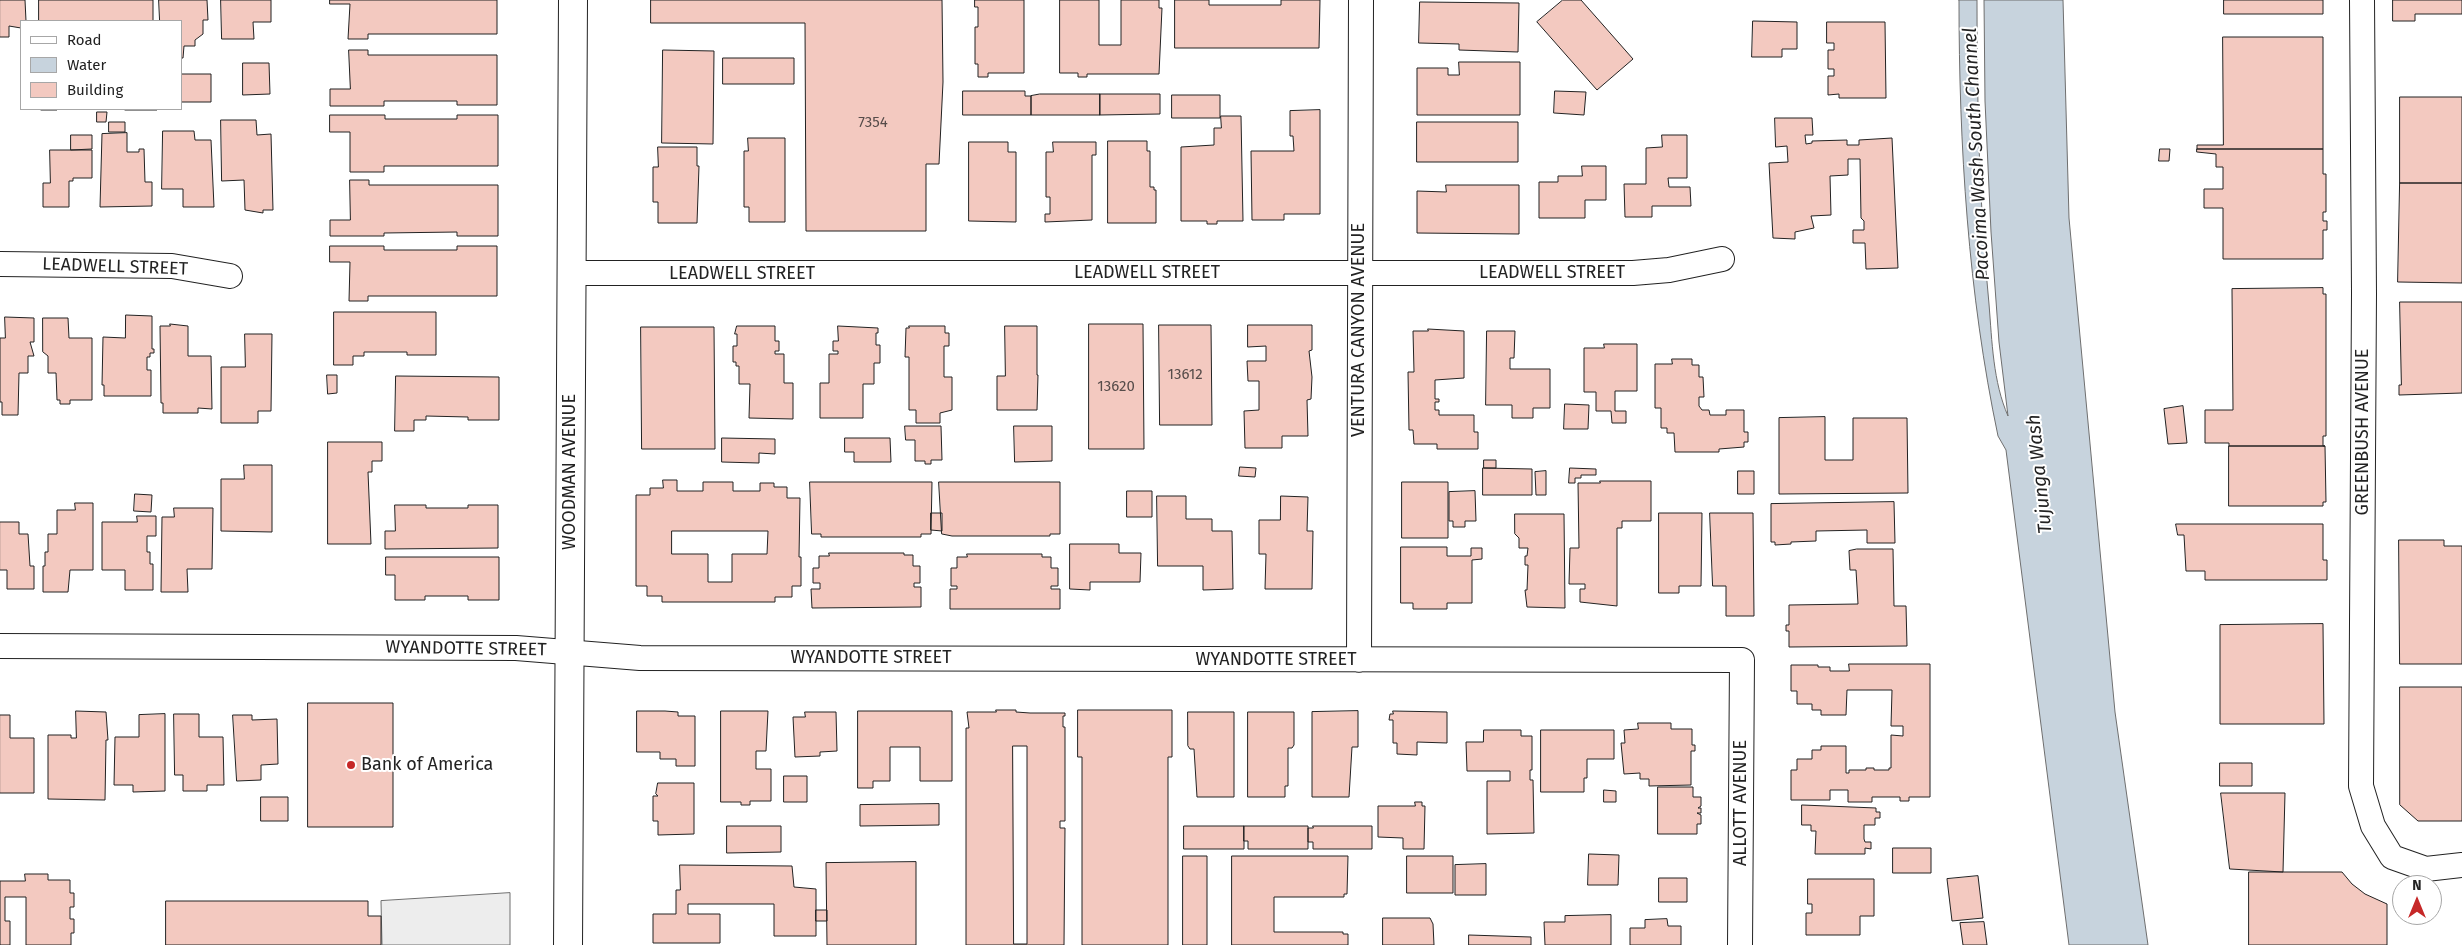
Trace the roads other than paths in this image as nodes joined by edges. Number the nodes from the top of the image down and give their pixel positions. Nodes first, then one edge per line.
1 (573, 0) edge
2 (1361, 0) edge
3 (2362, 0) edge
4 (1722, 259) dead end
5 (0, 264) edge
6 (570, 273) junction
7 (1358, 273) junction
8 (230, 276) dead end
9 (0, 646) edge
10 (569, 652) junction
11 (1359, 660) junction
12 (1742, 660) joint
13 (2462, 865) edge
14 (568, 945) edge
15 (1740, 945) edge

1 - 6 main road, WOODMAN AVENUE
2 - 7 street, VENTURA CANYON AVENUE
3 - 13 street, GREENBUSH AVENUE
4 - 7 street, LEADWELL STREET
5 - 8 street, LEADWELL STREET
6 - 7 street, LEADWELL STREET
6 - 10 main road, WOODMAN AVENUE
7 - 11 street, VENTURA CANYON AVENUE
9 - 10 street, WYANDOTTE STREET
10 - 11 street, WYANDOTTE STREET
10 - 14 main road, WOODMAN AVENUE
11 - 12 street, WYANDOTTE STREET
12 - 15 street, ALLOTT AVENUE

